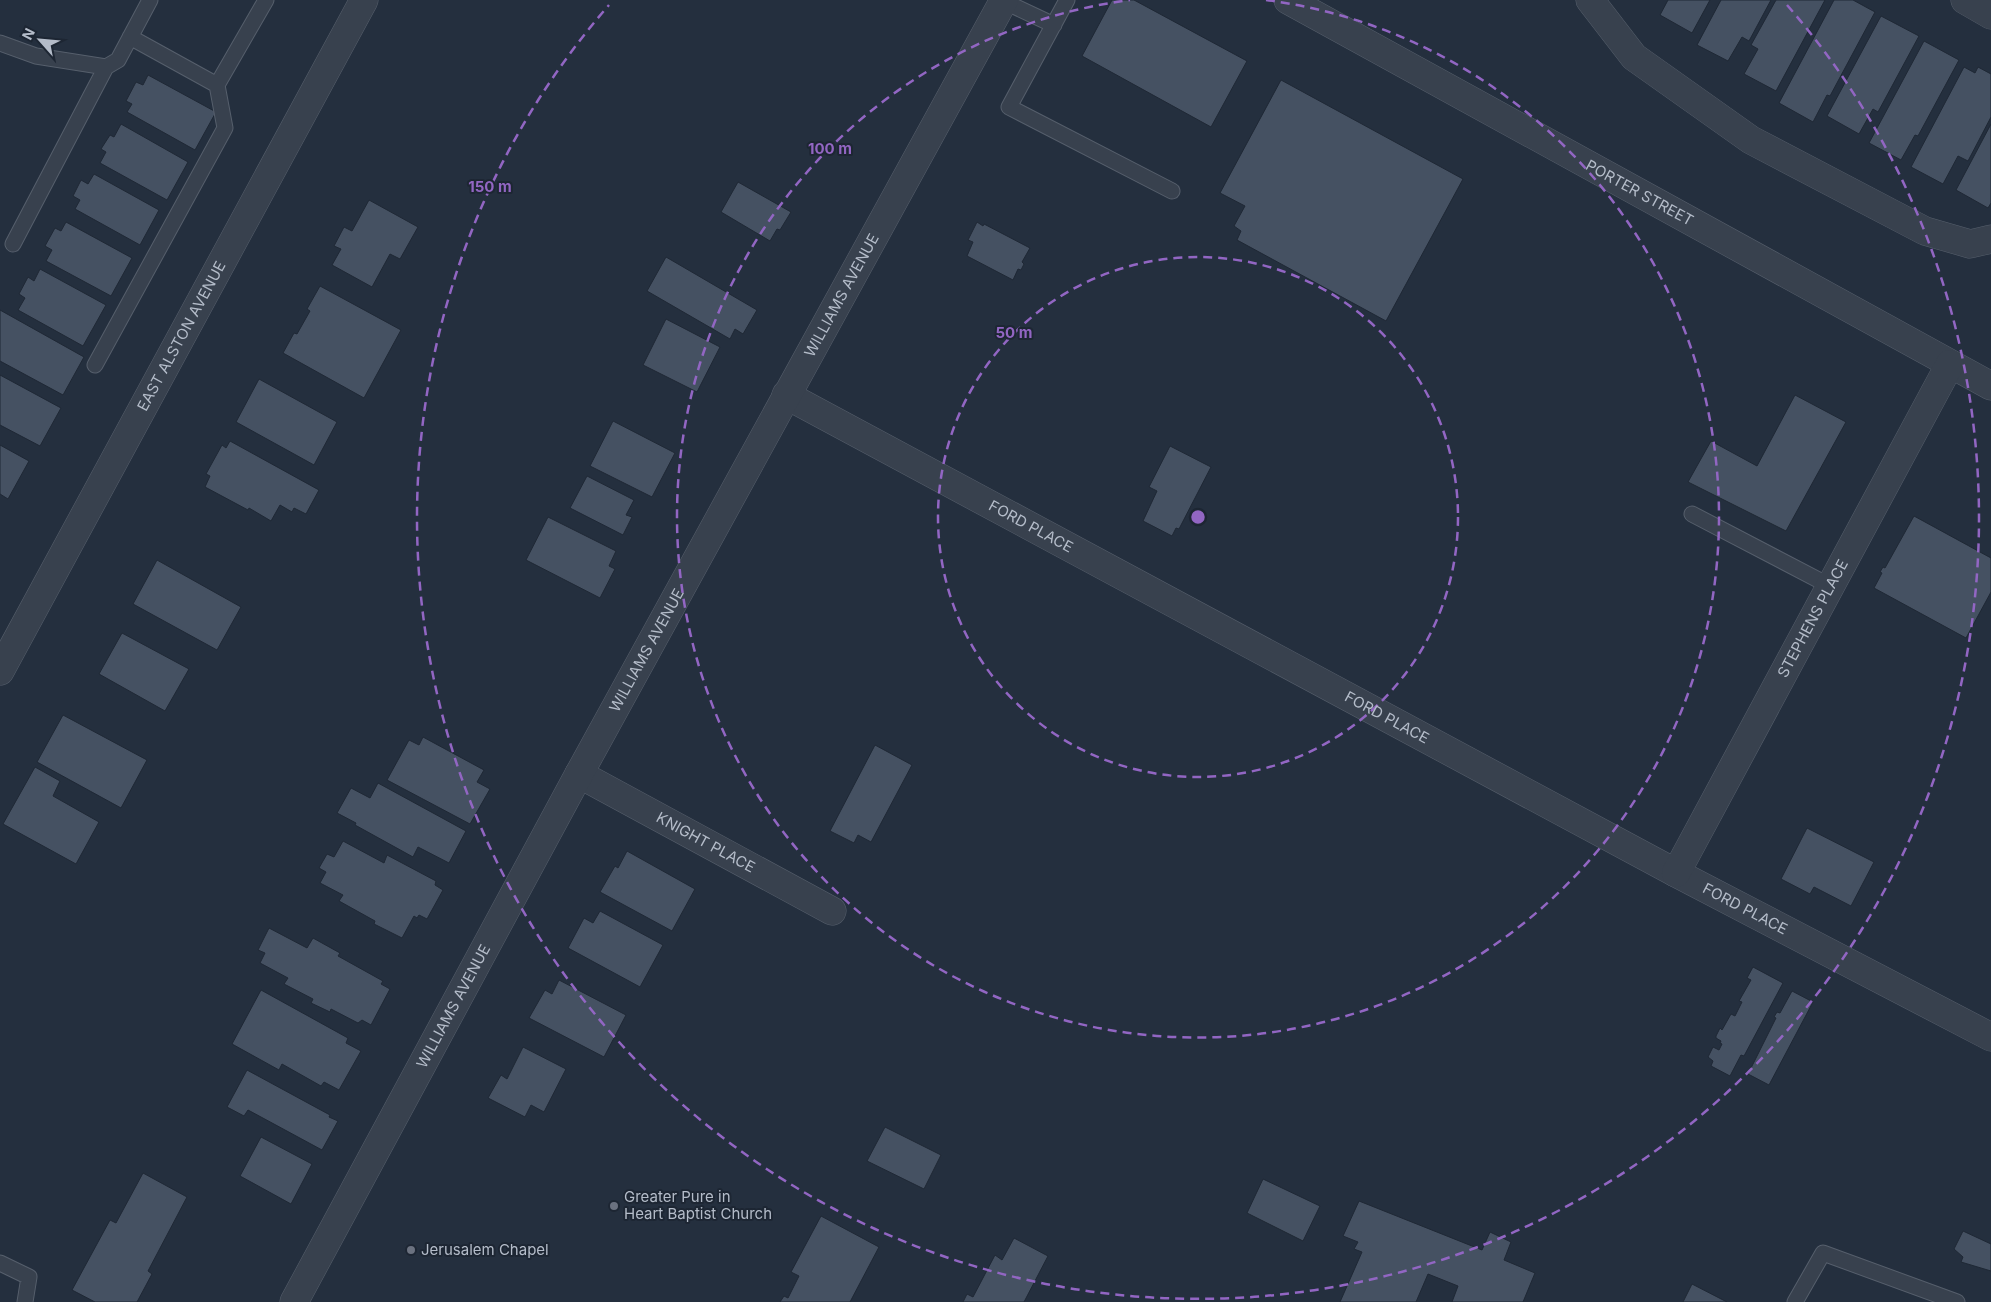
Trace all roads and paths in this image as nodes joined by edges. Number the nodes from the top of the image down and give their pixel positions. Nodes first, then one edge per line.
1 (150, 0) edge
2 (266, 0) edge
3 (364, 0) edge
4 (1003, 0) edge
5 (1067, 0) edge
6 (1288, 0) edge
7 (1590, 0) edge
8 (1965, 0) edge
9 (1991, 15) edge
10 (1054, 25) junction
11 (130, 37) junction
12 (0, 43) edge
13 (106, 68) junction
14 (217, 85) junction
15 (1172, 191) dead end
16 (1991, 239) edge
17 (13, 244) dead end
18 (1950, 364) junction
19 (96, 365) dead end
20 (1991, 386) edge
21 (786, 394) junction
22 (1692, 514) dead end
23 (1830, 586) junction
24 (0, 670) edge
25 (579, 774) junction
26 (1676, 873) junction
27 (832, 911) dead end
28 (1991, 1037) edge
29 (0, 1263) edge
30 (1953, 1301) edge
31 (25, 1302) edge
32 (294, 1302) edge
33 (1795, 1302) edge

1 - 11 lane
2 - 14 lane
3 - 24 street, EAST ALSTON AVENUE
4 - 10 lane
4 - 21 street, WILLIAMS AVENUE
5 - 10 lane
6 - 18 street, PORTER STREET
7 - 16 street
8 - 9 street
10 - 15 lane
11 - 13 lane
11 - 14 lane
12 - 13 lane
13 - 17 lane
14 - 19 lane
18 - 20 street, PORTER STREET
18 - 23 street, STEPHENS PLACE
21 - 25 street, WILLIAMS AVENUE
21 - 26 street, FORD PLACE
22 - 23 lane
23 - 26 street, STEPHENS PLACE
25 - 27 street, KNIGHT PLACE
25 - 32 street, WILLIAMS AVENUE
26 - 28 street, FORD PLACE
29 - 31 lane
30 - 33 lane

